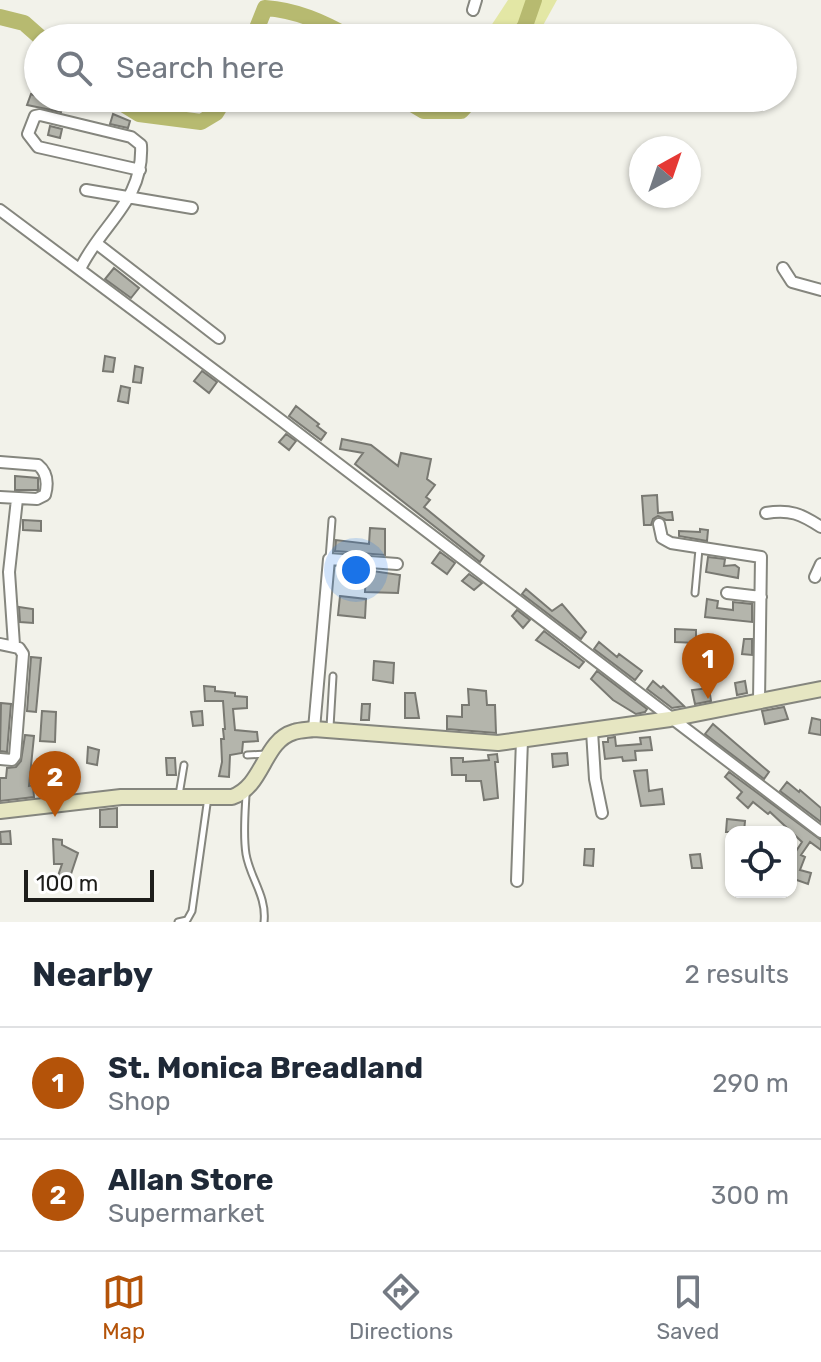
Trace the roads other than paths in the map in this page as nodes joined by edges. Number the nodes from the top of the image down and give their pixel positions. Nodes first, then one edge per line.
1 (140, 170) junction
2 (86, 190) dead end
3 (130, 198) junction
4 (192, 208) dead end
5 (0, 210) edge
6 (96, 243) junction
7 (783, 268) dead end
8 (80, 269) junction
9 (821, 290) edge
10 (219, 338) dead end
11 (0, 462) edge
12 (0, 497) edge
13 (17, 499) junction
14 (766, 513) dead end
15 (332, 520) dead end
16 (659, 524) dead end
17 (821, 527) edge
18 (699, 548) junction
19 (329, 559) junction
20 (397, 564) dead end
21 (821, 564) edge
22 (815, 577) dead end
23 (695, 593) dead end
24 (727, 593) dead end
25 (761, 597) junction
26 (0, 644) edge
27 (14, 645) junction
28 (333, 676) dead end
29 (821, 689) edge
30 (759, 701) junction
31 (670, 719) junction
32 (314, 729) junction
33 (329, 731) junction
34 (592, 731) junction
35 (522, 740) junction
36 (270, 753) junction
37 (247, 755) dead end
38 (0, 759) edge
39 (184, 765) dead end
40 (246, 790) junction
41 (179, 797) junction
42 (208, 797) junction
43 (0, 811) edge
44 (602, 813) dead end
45 (821, 832) edge
46 (517, 881) dead end
47 (178, 922) edge
48 (264, 922) edge

1 - 1 street
1 - 3 street
2 - 3 street
3 - 4 street
3 - 6 street
5 - 8 street
6 - 8 street
6 - 10 street
7 - 9 street
8 - 31 street
11 - 13 street
12 - 13 street
13 - 27 street
14 - 17 street
15 - 19 lane
16 - 18 street
18 - 23 lane
18 - 25 street
19 - 20 street
19 - 32 street
21 - 22 street
24 - 25 street
25 - 30 street
26 - 27 street
27 - 38 street
28 - 33 lane
29 - 30 street
30 - 31 street
31 - 34 street
31 - 45 street
32 - 33 street
32 - 36 street
33 - 35 street
34 - 35 street
34 - 44 street
35 - 46 street
36 - 37 lane
36 - 40 street
39 - 41 lane
40 - 42 street
40 - 48 lane
41 - 42 street
41 - 43 street
42 - 47 lane

